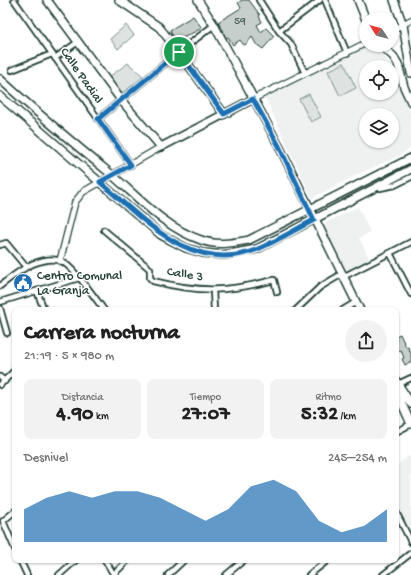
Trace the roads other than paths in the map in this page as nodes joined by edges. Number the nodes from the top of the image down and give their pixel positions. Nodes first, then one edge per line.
1 (14, 0) edge
2 (47, 0) edge
3 (119, 0) edge
4 (198, 0) edge
5 (259, 0) edge
6 (320, 0) edge
7 (326, 0) edge
8 (358, 0) edge
9 (394, 0) edge
10 (363, 12) edge
11 (411, 20) edge
12 (403, 24) junction
13 (214, 25) junction
14 (399, 26) edge
15 (279, 31) junction
16 (78, 42) junction
17 (359, 47) edge
18 (179, 52) junction
19 (388, 52) edge
20 (347, 53) junction
21 (407, 53) junction
22 (54, 56) junction
23 (393, 56) junction
24 (12, 70) dead end
25 (305, 73) junction
26 (411, 74) edge
27 (0, 79) edge
28 (0, 96) edge
29 (253, 99) junction
30 (121, 100) junction
31 (411, 102) edge
32 (224, 114) junction
33 (98, 119) junction
34 (161, 147) junction
35 (411, 158) edge
36 (131, 165) junction
37 (411, 169) edge
38 (112, 175) junction
39 (411, 177) edge
40 (100, 182) junction
41 (374, 188) junction
42 (310, 210) junction
43 (314, 220) junction
44 (104, 230) dead end
45 (411, 242) edge
46 (0, 245) edge
47 (390, 253) junction
48 (60, 261) junction
49 (26, 267) junction
50 (343, 275) junction
51 (79, 278) junction
52 (0, 286) edge
53 (213, 290) junction
54 (37, 291) junction
55 (277, 292) dead end
56 (411, 294) edge
57 (0, 302) edge
58 (356, 302) junction
59 (43, 307) edge
60 (102, 307) edge
61 (214, 307) edge
62 (299, 307) edge
63 (348, 307) edge
64 (358, 307) edge
65 (0, 308) edge
66 (8, 333) dead end
67 (12, 373) edge
68 (0, 377) edge
69 (411, 378) edge
70 (5, 381) junction
71 (399, 384) edge
72 (0, 385) edge
73 (399, 386) edge
74 (399, 390) edge
75 (411, 404) edge
76 (411, 424) edge
77 (399, 430) edge
78 (12, 514) edge
79 (399, 518) edge
80 (12, 542) edge
81 (411, 542) edge
82 (411, 552) edge
83 (399, 562) edge
84 (21, 563) edge
85 (74, 563) edge
86 (107, 563) edge
87 (125, 563) edge
88 (181, 563) edge
89 (240, 563) edge
90 (324, 563) edge
91 (398, 563) edge
92 (66, 573) edge
93 (27, 575) edge
94 (59, 575) edge
95 (114, 575) edge
96 (168, 575) edge
97 (226, 575) edge
98 (309, 575) edge
99 (383, 575) edge

1 - 22 street, Calle Padial
2 - 16 main road
3 - 18 main road
4 - 13 main road
5 - 15 street
6 - 15 street
7 - 20 street
8 - 10 main road
9 - 12 main road
11 - 12 street
12 - 14 street
12 - 21 main road
13 - 18 street
13 - 29 main road
15 - 25 street
16 - 22 street
16 - 30 main road
17 - 20 street
18 - 30 street
18 - 32 main road
19 - 23 main road
20 - 25 street
21 - 23 main road
21 - 26 main road
22 - 24 street
22 - 33 street, Calle Padial
23 - 31 main road
25 - 29 street
27 - 38 main road
28 - 40 main road
29 - 32 main road
29 - 42 main road
30 - 33 street
30 - 34 main road
32 - 34 main road
33 - 36 street, Calle Padial
34 - 36 street
35 - 42 main road
36 - 38 street
37 - 41 main road
38 - 40 street
38 - 42 main road
39 - 41 street
40 - 43 main road
40 - 48 street
41 - 43 main road
42 - 43 main road
43 - 50 main road
44 - 53 street, Calle 3
45 - 47 street
46 - 49 street
47 - 50 street
47 - 56 street
48 - 49 street
48 - 51 street
49 - 52 street
50 - 58 main road
50 - 62 street
51 - 54 street
51 - 60 street
53 - 55 street, Calle 3
53 - 61 street
54 - 57 street
54 - 59 street
58 - 63 street
58 - 64 main road
65 - 66 street
67 - 70 street
68 - 70 street
69 - 71 street
70 - 72 street
73 - 75 main road
74 - 76 main road
76 - 77 street
78 - 80 street
79 - 81 street
82 - 83 street
84 - 93 street
85 - 92 street
86 - 95 street
87 - 95 street
88 - 96 street
89 - 97 street
90 - 98 street
91 - 99 street
92 - 94 street

